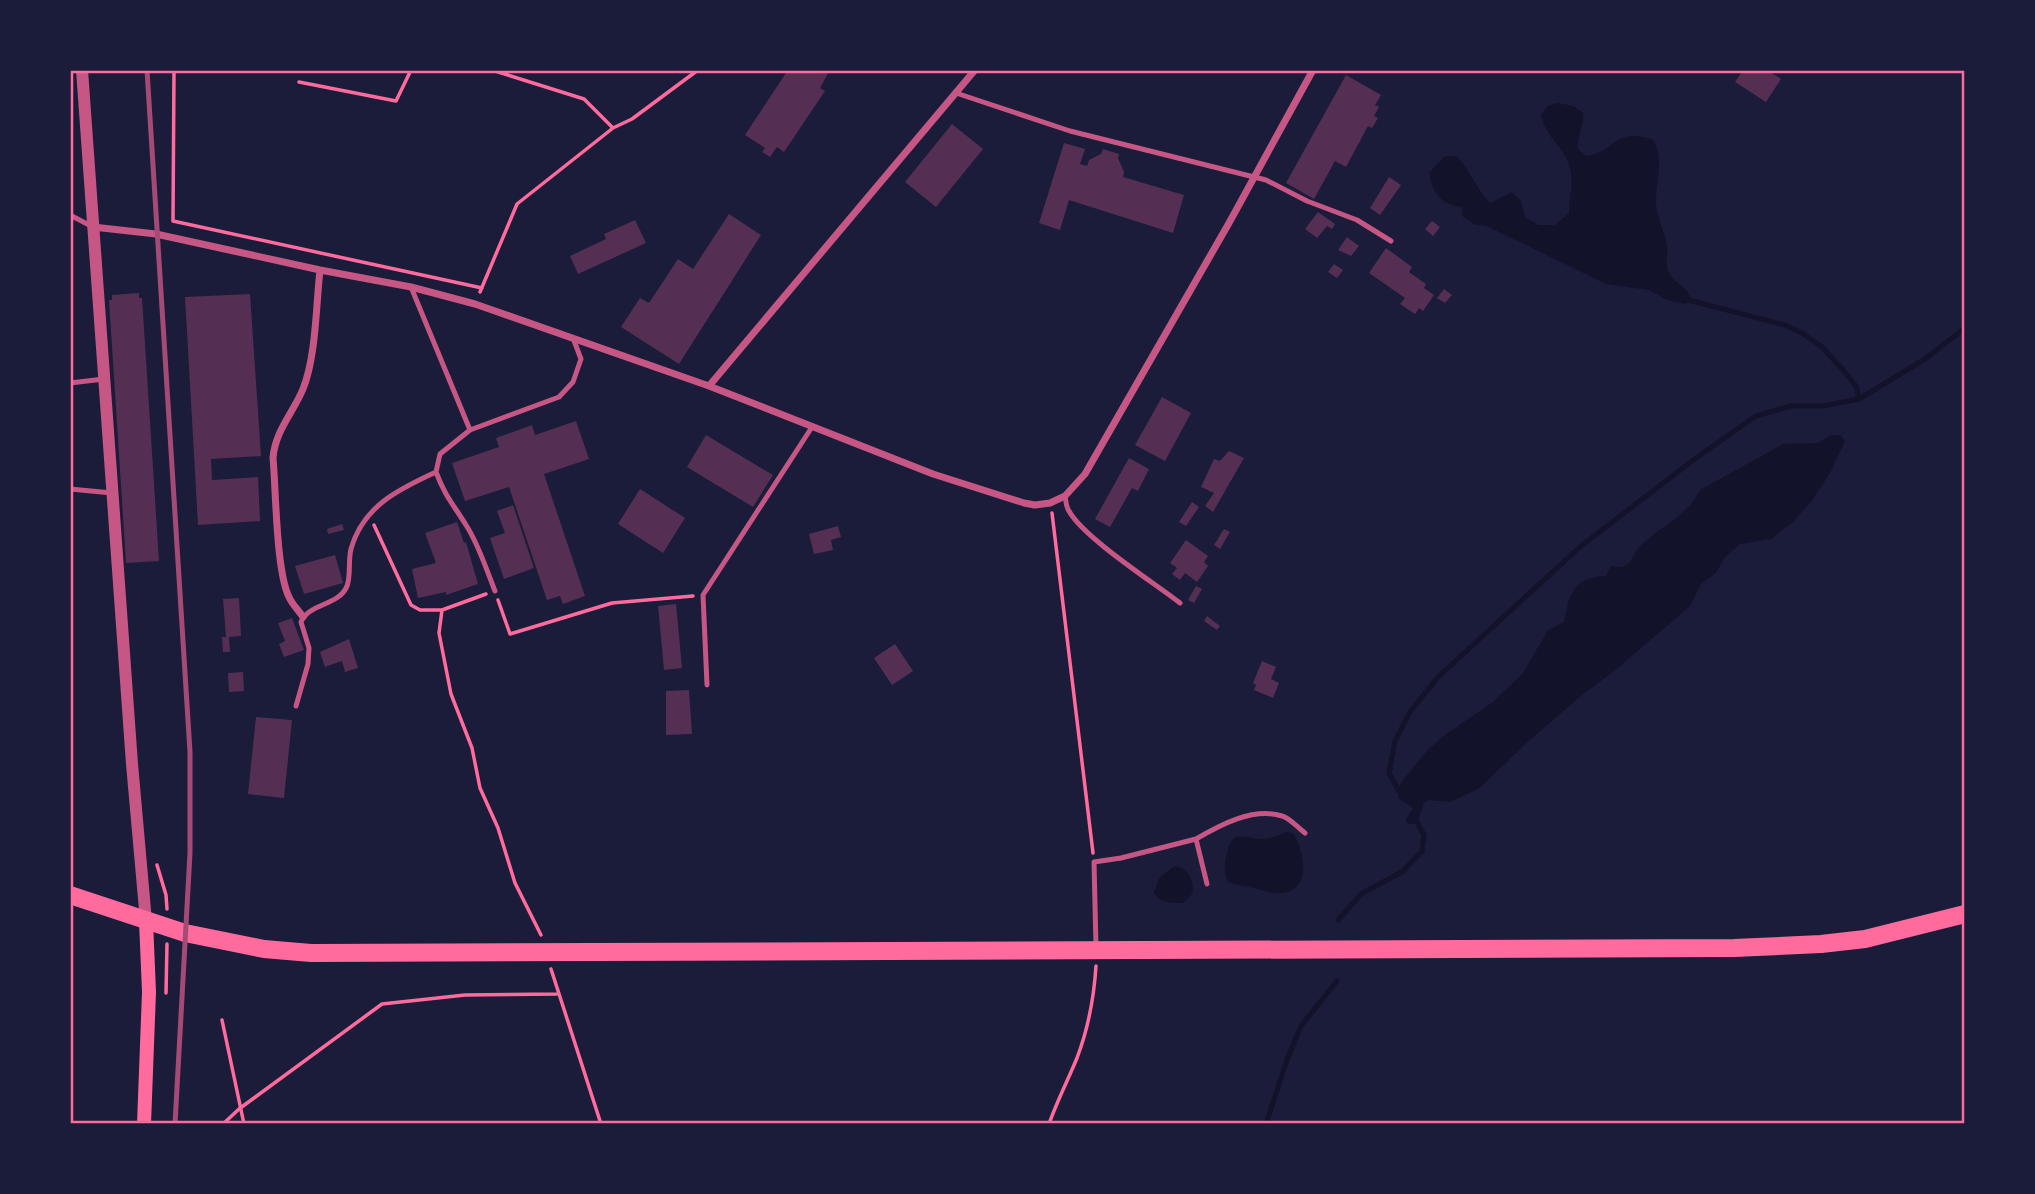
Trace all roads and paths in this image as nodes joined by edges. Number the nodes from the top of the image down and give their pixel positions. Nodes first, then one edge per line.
1 (82, 70) edge
2 (174, 70) edge
3 (411, 70) edge
4 (492, 70) edge
5 (698, 70) edge
6 (975, 70) edge
7 (1313, 70) edge
8 (299, 82) dead end
9 (956, 93) junction
10 (612, 128) junction
11 (1252, 178) junction
12 (70, 215) edge
13 (173, 221) junction
14 (93, 228) junction
15 (173, 238) junction
16 (1391, 241) dead end
17 (320, 270) junction
18 (411, 287) junction
19 (482, 288) junction
20 (475, 304) junction
21 (573, 338) junction
22 (104, 379) junction
23 (70, 383) edge
24 (709, 386) junction
25 (812, 427) junction
26 (470, 430) junction
27 (436, 472) junction
28 (70, 489) edge
29 (113, 493) junction
30 (1065, 496) junction
31 (1050, 503) junction
32 (369, 513) junction
33 (495, 592) junction
34 (704, 596) junction
35 (1180, 603) dead end
36 (442, 610) junction
37 (303, 617) junction
38 (707, 685) dead end
39 (296, 706) dead end
40 (1305, 833) dead end
41 (1196, 839) junction
42 (1094, 862) junction
43 (1207, 884) dead end
44 (70, 895) edge
45 (1965, 914) edge
46 (146, 921) junction
47 (1096, 950) junction
48 (547, 951) junction
49 (1095, 977) dead end
50 (557, 994) junction
51 (222, 1020) dead end
52 (239, 1109) junction
53 (144, 1124) edge
54 (223, 1124) edge
55 (244, 1124) edge
56 (601, 1124) edge
57 (1049, 1124) edge

1 - 14 street
2 - 13 path
3 - 8 path
4 - 10 path
5 - 10 path
6 - 9 street
7 - 11 street
9 - 11 lane
9 - 24 street
10 - 19 path
11 - 16 lane
11 - 30 street
12 - 14 lane
13 - 15 path
13 - 19 path
14 - 15 street
14 - 22 street
15 - 17 street
17 - 18 street
17 - 37 street
18 - 20 street
18 - 26 lane
19 - 20 path
20 - 21 street
21 - 24 street
21 - 26 lane
22 - 23 lane
22 - 29 street
24 - 25 street
25 - 31 street
25 - 34 lane
26 - 27 lane
27 - 32 lane
27 - 33 lane
28 - 29 lane
29 - 46 street
30 - 31 street
30 - 35 lane
31 - 42 path
32 - 36 path
32 - 37 lane
33 - 34 path
33 - 36 path
34 - 38 lane
36 - 48 path
37 - 39 lane
40 - 41 lane
41 - 42 lane
41 - 43 lane
42 - 47 lane
44 - 46 main road
45 - 47 main road
46 - 48 main road
46 - 53 main road
47 - 48 main road
48 - 50 path
49 - 57 path
50 - 52 path
50 - 56 path
51 - 52 path
52 - 54 path
52 - 55 path

